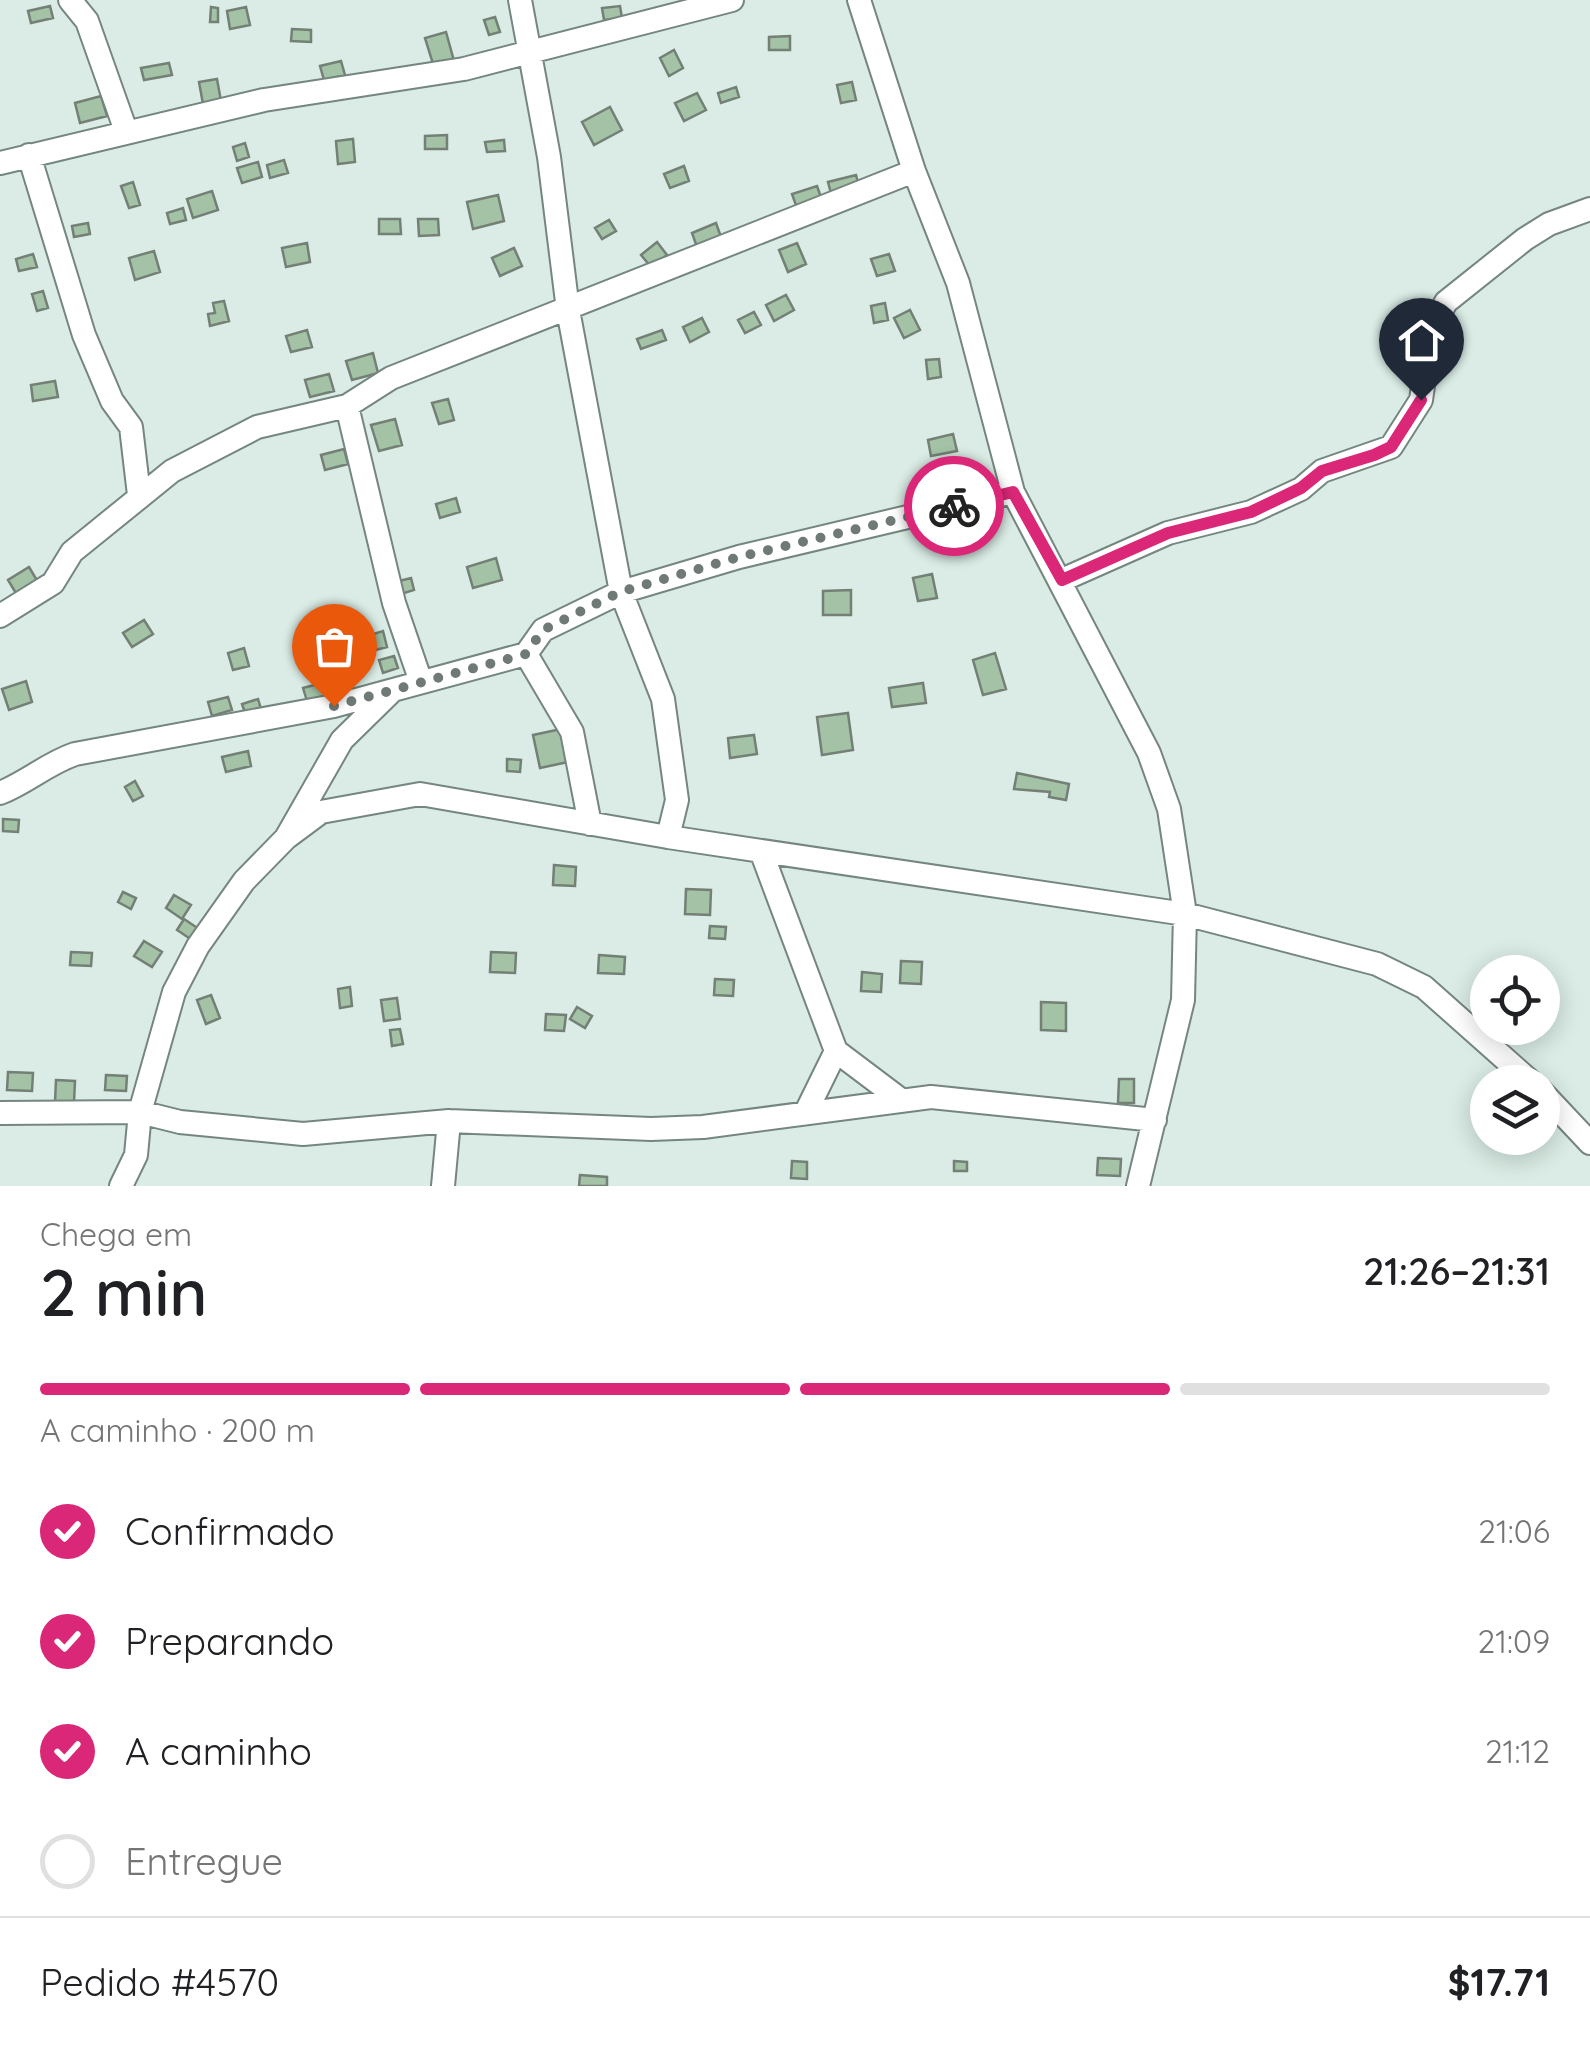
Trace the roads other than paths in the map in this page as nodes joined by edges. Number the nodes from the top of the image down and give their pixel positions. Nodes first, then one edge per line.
1 (70, 0) edge
2 (520, 0) edge
3 (732, 0) edge
4 (859, 0) edge
5 (531, 52) junction
6 (126, 132) junction
7 (29, 155) junction
8 (0, 163) edge
9 (914, 171) junction
10 (1590, 209) edge
11 (568, 310) junction
12 (347, 406) junction
13 (1013, 492) junction
14 (139, 495) junction
15 (1062, 580) junction
16 (620, 592) junction
17 (0, 616) edge
18 (526, 654) junction
19 (421, 682) junction
20 (390, 693) junction
21 (0, 793) edge
22 (677, 800) junction
23 (590, 824) junction
24 (668, 837) junction
25 (286, 838) junction
26 (708, 842) junction
27 (761, 851) junction
28 (1186, 914) junction
29 (836, 1051) junction
30 (1512, 1065) edge
31 (901, 1100) junction
32 (1560, 1111) edge
33 (140, 1112) junction
34 (806, 1112) junction
35 (0, 1114) edge
36 (1155, 1120) junction
37 (449, 1121) junction
38 (1590, 1143) edge
39 (121, 1186) edge
40 (443, 1186) edge
41 (1138, 1186) edge

1 - 6 street
2 - 5 street
3 - 5 street
4 - 9 street
5 - 6 street
5 - 11 street
6 - 7 street
7 - 8 street
7 - 14 street
9 - 11 street
9 - 13 street
10 - 15 street
11 - 12 street
11 - 16 street
12 - 14 street
12 - 19 street
13 - 15 street
13 - 16 street
14 - 17 street
15 - 28 street
16 - 18 street
16 - 22 street
18 - 19 street
18 - 23 street
19 - 20 street
20 - 21 street
20 - 25 street
22 - 24 street
22 - 26 street
23 - 24 street
23 - 25 street
24 - 26 street
25 - 33 street
26 - 27 street
27 - 28 street
27 - 29 street
28 - 30 street
28 - 36 street
29 - 31 street
29 - 34 street
31 - 34 street
31 - 36 street
32 - 38 street
33 - 35 street
33 - 37 street
33 - 39 street
34 - 37 street
36 - 41 street
37 - 40 street

